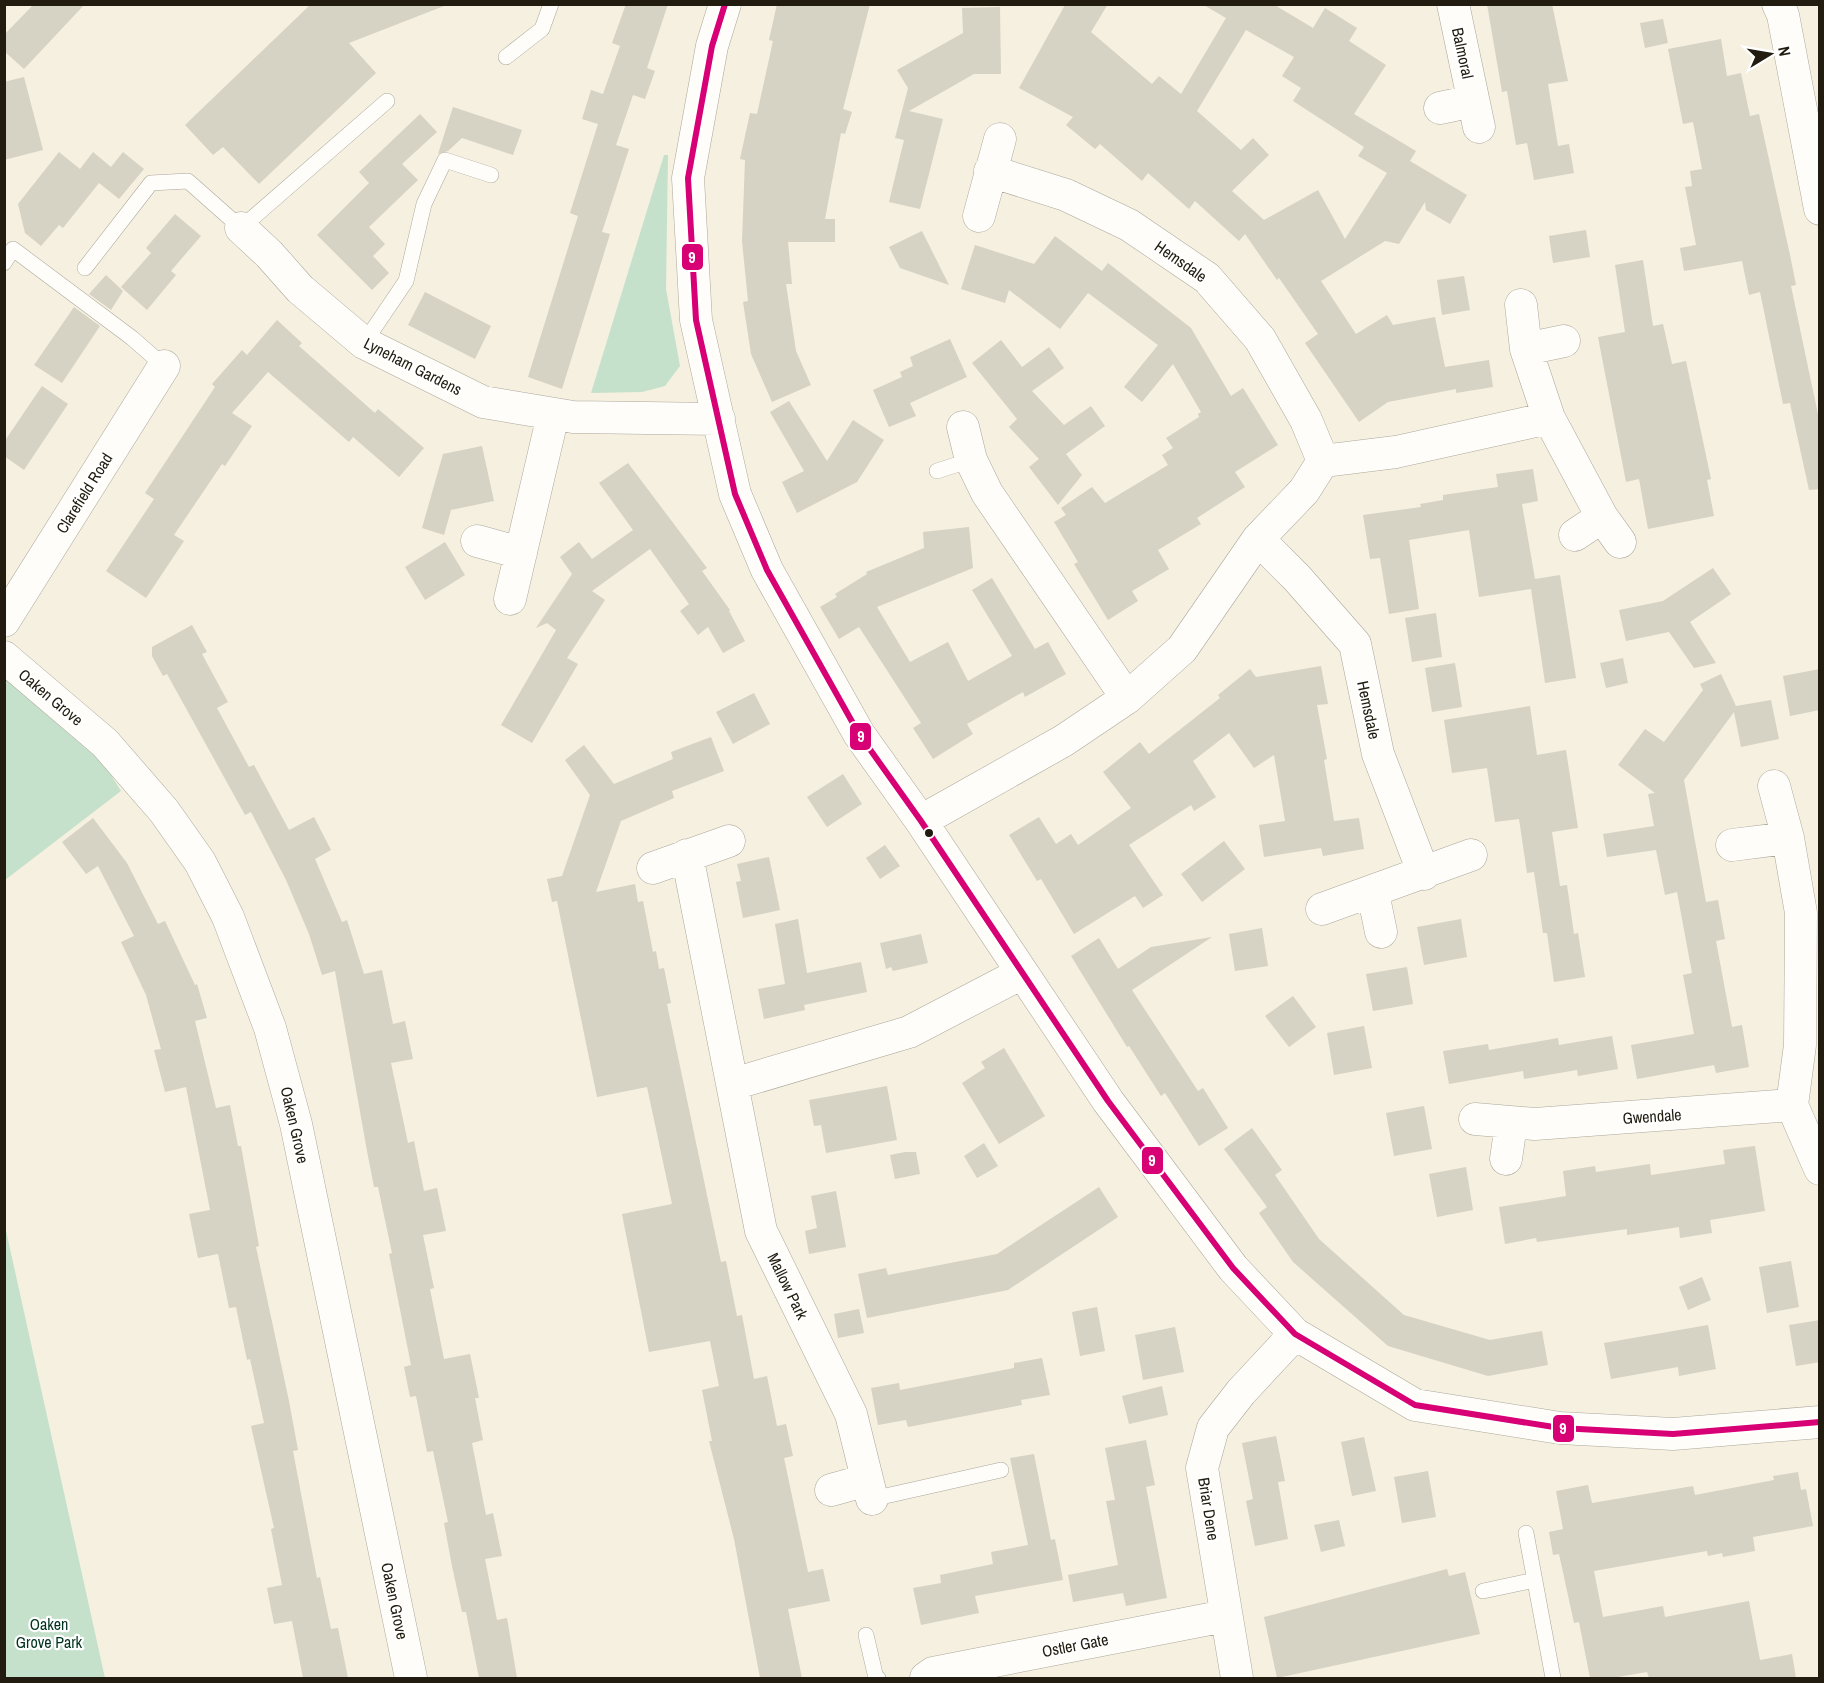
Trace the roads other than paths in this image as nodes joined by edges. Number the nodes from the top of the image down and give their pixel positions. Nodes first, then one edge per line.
1 (551, 4) edge
2 (725, 4) edge
3 (1453, 4) edge
4 (1778, 4) edge
5 (506, 57) dead end
6 (387, 101) dead end
7 (1440, 108) dead end
8 (1000, 139) dead end
9 (990, 171) junction
10 (491, 175) dead end
11 (1819, 207) edge
12 (979, 216) dead end
13 (240, 228) junction
14 (4, 263) edge
15 (85, 267) dead end
16 (1521, 305) dead end
17 (1564, 341) dead end
18 (364, 343) junction
19 (1526, 349) junction
20 (164, 366) joint
21 (553, 415) junction
22 (1549, 418) junction
23 (719, 419) junction
24 (963, 427) dead end
25 (971, 460) junction
26 (1323, 461) junction
27 (937, 471) dead end
28 (1602, 517) junction
29 (1575, 535) dead end
30 (1258, 539) junction
31 (477, 541) dead end
32 (1620, 542) dead end
33 (521, 553) junction
34 (510, 599) dead end
35 (4, 621) edge
36 (4, 657) edge
37 (1127, 698) junction
38 (1774, 786) dead end
39 (921, 820) junction
40 (1788, 837) junction
41 (729, 841) dead end
42 (1732, 845) dead end
43 (687, 855) junction
44 (1471, 855) dead end
45 (652, 868) dead end
46 (1424, 874) junction
47 (1373, 892) junction
48 (1322, 909) dead end
49 (1381, 932) dead end
50 (1022, 973) junction
51 (733, 1084) junction
52 (1792, 1106) junction
53 (1475, 1119) dead end
54 (1511, 1124) junction
55 (1506, 1159) dead end
56 (1820, 1169) edge
57 (1295, 1334) junction
58 (1820, 1422) edge
59 (1001, 1470) dead end
60 (869, 1489) junction
61 (831, 1490) dead end
62 (1526, 1533) dead end
63 (1535, 1580) junction
64 (1483, 1591) dead end
65 (1225, 1616) junction
66 (866, 1635) dead end
67 (411, 1678) edge
68 (878, 1678) edge
69 (926, 1678) edge
70 (1238, 1678) edge
71 (1553, 1678) edge

1 - 5 lane
2 - 23 street
3 - 7 street, Balmoral
4 - 11 street
6 - 13 lane
8 - 9 street
9 - 12 street
9 - 26 street, Hemsdale
10 - 18 lane
13 - 15 lane
13 - 18 street, Lyneham Gardens
14 - 20 lane
16 - 19 street
17 - 19 street
18 - 21 street, Lyneham Gardens
19 - 22 street
20 - 35 street, Clarefield Road
21 - 23 street, Lyneham Gardens
21 - 33 street
22 - 26 street
22 - 28 street
23 - 39 street
24 - 25 street
25 - 27 lane
25 - 37 street
26 - 30 street
28 - 29 street
28 - 32 street
30 - 37 street
30 - 46 street, Hemsdale
31 - 33 street
33 - 34 street
36 - 67 street, Oaken Grove
37 - 39 street
38 - 40 street
39 - 50 street
40 - 42 street
40 - 52 street
41 - 43 street
43 - 45 street
43 - 51 street, Mallow Park
44 - 46 street
46 - 47 street
47 - 48 street
47 - 49 street
50 - 51 street
50 - 57 street
51 - 60 street, Mallow Park
52 - 54 street, Gwendale
52 - 56 street
53 - 54 street, Gwendale
54 - 55 street
57 - 58 street
57 - 65 street, Briar Dene
59 - 60 lane
60 - 61 street
62 - 63 lane
63 - 64 lane
63 - 71 lane
65 - 69 street, Ostler Gate
65 - 70 street, Briar Dene
66 - 68 lane

